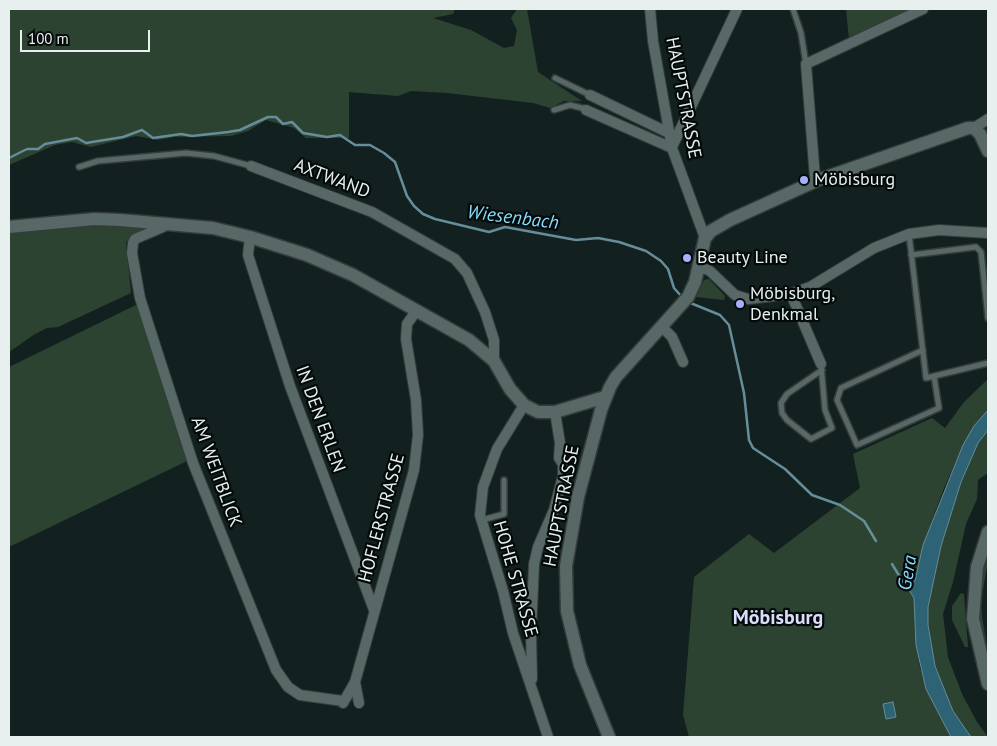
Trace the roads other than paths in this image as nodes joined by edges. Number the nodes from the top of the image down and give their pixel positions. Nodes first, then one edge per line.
1 (650, 9) edge
2 (737, 9) edge
3 (793, 9) edge
4 (923, 9) edge
5 (806, 64) junction
6 (555, 78) dead end
7 (590, 95) joint
8 (554, 110) dead end
9 (586, 110) joint
10 (988, 119) edge
11 (974, 128) junction
12 (671, 134) junction
13 (672, 148) junction
14 (988, 152) edge
15 (97, 155) dead end
16 (98, 162) junction
17 (251, 166) joint
18 (79, 167) dead end
19 (818, 180) junction
20 (166, 223) junction
21 (9, 227) edge
22 (988, 233) edge
23 (909, 234) junction
24 (250, 237) junction
25 (705, 238) junction
26 (911, 255) junction
27 (698, 266) junction
28 (791, 294) junction
29 (417, 310) junction
30 (988, 318) edge
31 (663, 328) junction
32 (923, 350) junction
33 (494, 361) junction
34 (683, 362) dead end
35 (988, 364) edge
36 (821, 367) junction
37 (934, 376) junction
38 (605, 397) junction
39 (524, 406) junction
40 (555, 412) junction
41 (504, 480) dead end
42 (482, 520) junction
43 (988, 532) edge
44 (374, 610) junction
45 (355, 682) junction
46 (988, 684) edge
47 (531, 686) junction
48 (343, 702) joint
49 (359, 703) dead end
50 (548, 737) edge
51 (609, 737) edge

1 - 12 street, HAUPTSTRASSE
2 - 13 street
3 - 5 lane
4 - 5 street
5 - 19 street
6 - 7 lane
7 - 12 street
8 - 9 lane
9 - 13 street
10 - 11 street
11 - 14 street
11 - 19 street
12 - 13 street, HAUPTSTRASSE
13 - 25 street, HAUPTSTRASSE
15 - 16 lane
16 - 17 lane, AXTWAND
16 - 18 lane, AXTWAND
17 - 33 street, AXTWAND
19 - 25 street
20 - 21 street
20 - 24 street
20 - 48 street, AM WEITBLICK
22 - 23 street
23 - 26 lane
23 - 28 street
24 - 29 street
24 - 44 street, IN DEN ERLEN
25 - 27 street, HAUPTSTRASSE
26 - 30 lane
26 - 32 lane
27 - 28 street
27 - 31 street, HAUPTSTRASSE
28 - 36 street
29 - 33 street
29 - 44 street, HOFLERSTRASSE
31 - 34 street
31 - 38 street, HAUPTSTRASSE
32 - 37 lane
32 - 37 lane
33 - 39 street
35 - 37 lane
36 - 36 lane
38 - 40 street
38 - 51 street, HAUPTSTRASSE
39 - 40 street
39 - 42 street, HOHE STRASSE
40 - 47 street
41 - 42 lane
42 - 47 street, HOHE STRASSE
43 - 46 street
44 - 45 street, HOFLERSTRASSE
45 - 48 street, HOFLERSTRASSE
45 - 49 street
47 - 50 street, HOHE STRASSE

